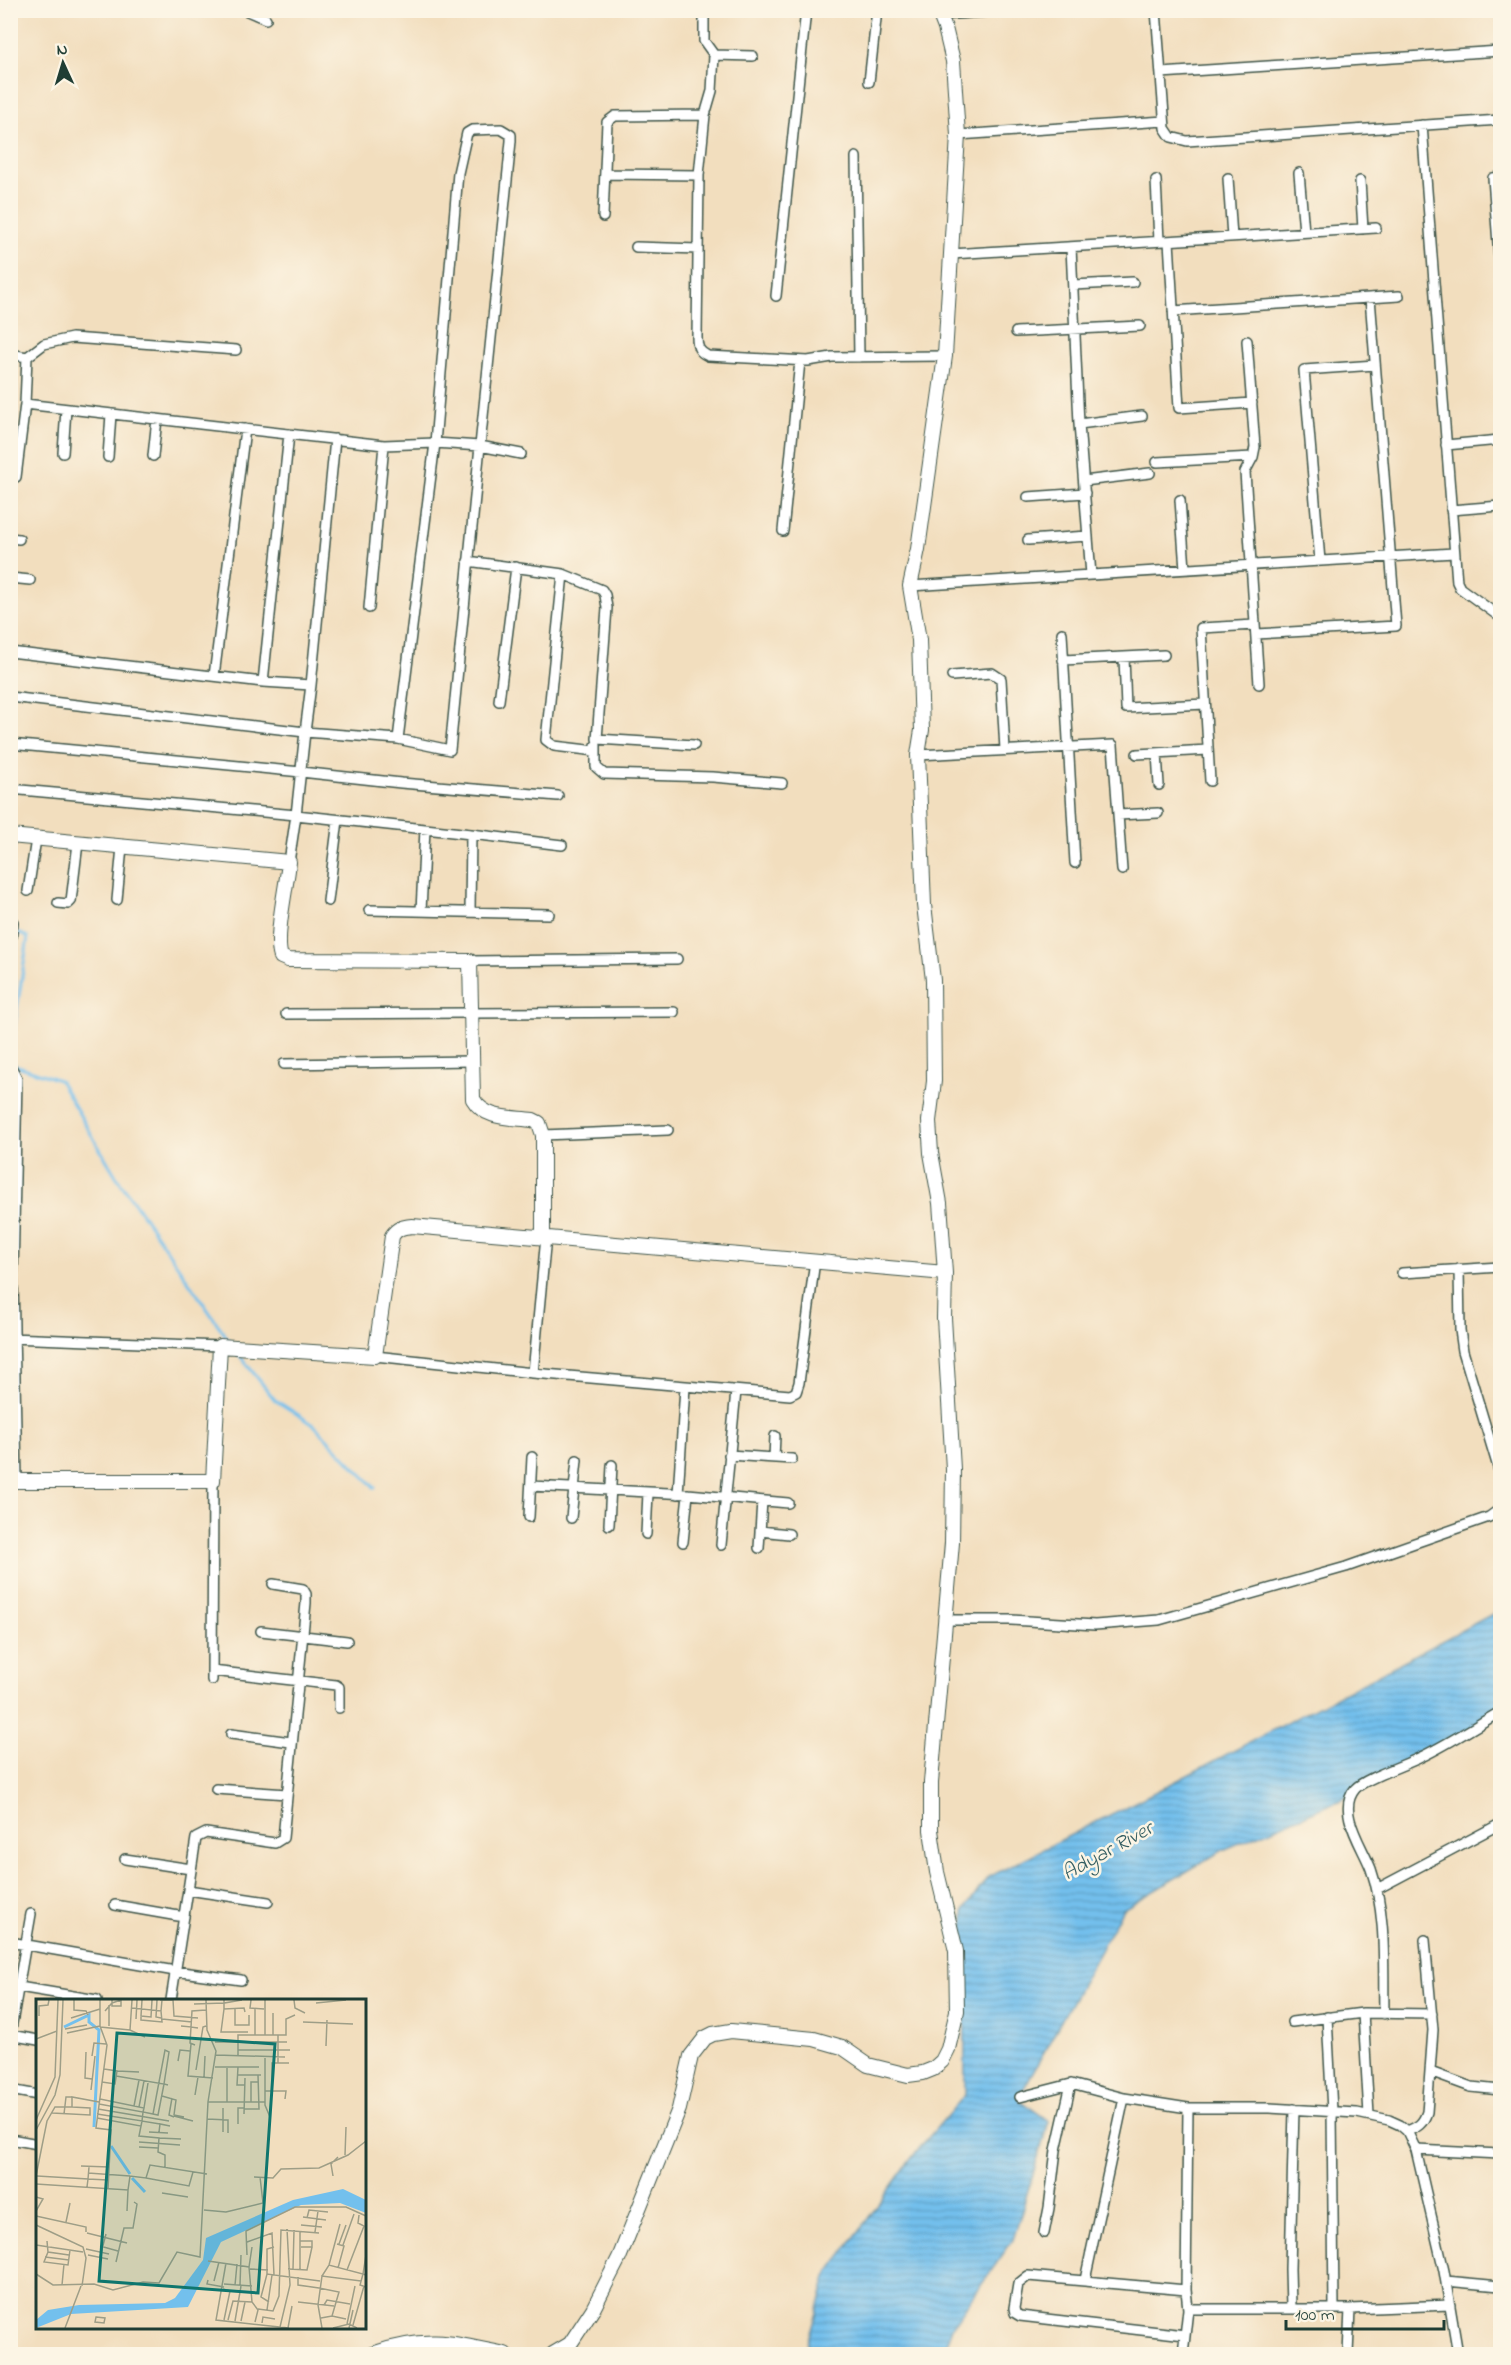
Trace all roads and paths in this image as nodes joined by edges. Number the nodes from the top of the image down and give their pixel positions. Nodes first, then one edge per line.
1 (245, 10) edge
2 (704, 10) edge
3 (806, 10) edge
4 (877, 10) edge
5 (1016, 10) edge
6 (1156, 10) edge
7 (939, 13) edge
8 (266, 19) dead end
9 (1500, 51) edge
10 (714, 55) junction
11 (753, 56) dead end
12 (1161, 73) junction
13 (869, 82) dead end
14 (705, 115) junction
15 (1500, 120) edge
16 (1164, 121) junction
17 (1422, 125) junction
18 (958, 135) junction
19 (856, 157) dead end
20 (1299, 173) dead end
21 (605, 174) junction
22 (699, 175) junction
23 (1500, 177) edge
24 (1228, 178) dead end
25 (1156, 180) dead end
26 (1360, 181) dead end
27 (603, 217) dead end
28 (1376, 228) dead end
29 (1363, 229) junction
30 (1304, 232) junction
31 (1232, 237) junction
32 (1164, 241) junction
33 (636, 247) dead end
34 (1071, 247) junction
35 (698, 249) junction
36 (951, 254) junction
37 (1500, 270) edge
38 (1133, 282) dead end
39 (1072, 285) junction
40 (776, 296) dead end
41 (1399, 296) dead end
42 (1370, 298) junction
43 (1173, 311) junction
44 (1140, 326) dead end
45 (1075, 329) junction
46 (1016, 332) dead end
47 (1247, 341) dead end
48 (236, 350) dead end
49 (10, 354) edge
50 (945, 356) junction
51 (27, 357) junction
52 (859, 357) junction
53 (800, 361) junction
54 (1375, 365) junction
55 (1252, 403) junction
56 (24, 404) junction
57 (66, 409) junction
58 (111, 414) junction
59 (1142, 416) dead end
60 (157, 419) junction
61 (1079, 424) junction
62 (245, 429) junction
63 (289, 434) junction
64 (335, 439) junction
65 (1500, 440) edge
66 (435, 443) junction
67 (384, 445) junction
68 (1446, 445) junction
69 (480, 446) junction
70 (63, 453) dead end
71 (521, 453) dead end
72 (153, 456) dead end
73 (108, 457) dead end
74 (1253, 457) junction
75 (1156, 462) dead end
76 (1150, 473) dead end
77 (10, 476) edge
78 (1084, 481) junction
79 (1085, 493) junction
80 (1028, 497) dead end
81 (1180, 500) dead end
82 (1500, 506) edge
83 (1451, 510) junction
84 (783, 531) dead end
85 (1088, 536) junction
86 (1028, 540) dead end
87 (1454, 553) junction
88 (1391, 556) junction
89 (468, 561) junction
90 (1320, 561) junction
91 (1251, 565) junction
92 (516, 567) junction
93 (1185, 569) junction
94 (563, 574) junction
95 (1091, 575) junction
96 (10, 578) edge
97 (30, 580) dead end
98 (910, 586) junction
99 (369, 608) dead end
100 (1500, 617) edge
101 (1256, 629) junction
102 (1062, 633) dead end
103 (10, 652) edge
104 (1164, 655) dead end
105 (1124, 657) junction
106 (1063, 660) junction
107 (214, 676) junction
108 (952, 676) dead end
109 (262, 682) junction
110 (1259, 684) dead end
111 (311, 685) junction
112 (10, 697) edge
113 (499, 701) dead end
114 (1205, 704) junction
115 (305, 732) junction
116 (398, 739) junction
117 (597, 739) junction
118 (10, 744) edge
119 (694, 745) dead end
120 (1068, 747) junction
121 (1005, 750) junction
122 (1208, 750) junction
123 (596, 751) junction
124 (1157, 753) junction
125 (1137, 754) dead end
126 (918, 755) junction
127 (301, 771) junction
128 (1210, 781) dead end
129 (782, 783) dead end
130 (1159, 785) dead end
131 (10, 789) edge
132 (558, 796) dead end
133 (1158, 813) dead end
134 (296, 815) junction
135 (1118, 815) junction
136 (338, 820) junction
137 (425, 829) junction
138 (471, 834) junction
139 (10, 836) edge
140 (36, 839) junction
141 (78, 843) junction
142 (562, 845) dead end
143 (122, 847) junction
144 (289, 862) junction
145 (1075, 862) dead end
146 (1122, 870) dead end
147 (28, 891) dead end
148 (117, 900) dead end
149 (328, 901) dead end
150 (58, 903) dead end
151 (369, 910) dead end
152 (421, 911) junction
153 (470, 911) junction
154 (549, 914) dead end
155 (10, 918) edge
156 (10, 948) edge
157 (677, 959) dead end
158 (470, 960) junction
159 (470, 1012) junction
160 (674, 1012) dead end
161 (286, 1014) dead end
162 (471, 1061) junction
163 (284, 1064) dead end
164 (10, 1065) edge
165 (668, 1130) dead end
166 (543, 1135) junction
167 (544, 1237) junction
168 (815, 1260) junction
169 (1500, 1267) edge
170 (1459, 1269) junction
171 (945, 1273) junction
172 (1402, 1273) dead end
173 (12, 1277) edge
174 (12, 1338) edge
175 (220, 1346) junction
176 (375, 1356) junction
177 (532, 1373) junction
178 (685, 1387) junction
179 (736, 1391) junction
180 (13, 1400) edge
181 (776, 1436) dead end
182 (729, 1455) junction
183 (532, 1456) dead end
184 (774, 1458) junction
185 (577, 1460) dead end
186 (792, 1460) dead end
187 (612, 1465) dead end
188 (1500, 1474) edge
189 (14, 1481) edge
190 (213, 1481) junction
191 (531, 1486) junction
192 (573, 1488) junction
193 (610, 1490) junction
194 (648, 1493) junction
195 (683, 1494) junction
196 (726, 1498) junction
197 (762, 1501) junction
198 (788, 1503) dead end
199 (1500, 1509) edge
200 (529, 1517) dead end
201 (571, 1518) dead end
202 (609, 1525) dead end
203 (760, 1532) junction
204 (646, 1534) dead end
205 (789, 1534) dead end
206 (683, 1542) dead end
207 (721, 1545) dead end
208 (759, 1548) dead end
209 (273, 1584) dead end
210 (945, 1620) junction
211 (261, 1631) dead end
212 (303, 1636) junction
213 (347, 1641) dead end
214 (299, 1681) junction
215 (339, 1708) dead end
216 (1500, 1712) edge
217 (231, 1734) dead end
218 (291, 1742) junction
219 (216, 1789) dead end
220 (286, 1794) junction
221 (1500, 1824) edge
222 (125, 1859) dead end
223 (191, 1869) junction
224 (1377, 1889) junction
225 (188, 1890) junction
226 (268, 1902) dead end
227 (115, 1905) dead end
228 (31, 1914) dead end
229 (184, 1917) junction
230 (1425, 1940) dead end
231 (10, 1942) edge
232 (26, 1945) junction
233 (175, 1971) junction
234 (241, 1980) dead end
235 (19, 1987) junction
236 (86, 1999) edge
237 (171, 1999) edge
238 (1362, 2013) junction
239 (1384, 2014) junction
240 (1432, 2014) junction
241 (1327, 2017) junction
242 (1292, 2022) dead end
243 (10, 2035) edge
244 (36, 2040) edge
245 (1430, 2072) junction
246 (1071, 2084) junction
247 (10, 2090) edge
248 (1500, 2090) edge
249 (36, 2095) edge
250 (1020, 2097) dead end
251 (1124, 2098) junction
252 (1188, 2108) junction
253 (1294, 2109) junction
254 (1332, 2111) junction
255 (1369, 2115) junction
256 (1407, 2131) junction
257 (10, 2139) edge
258 (36, 2144) edge
259 (1416, 2150) junction
260 (1500, 2154) edge
261 (1044, 2233) dead end
262 (1085, 2280) junction
263 (1446, 2281) junction
264 (1500, 2286) edge
265 (1186, 2290) junction
266 (1450, 2306) junction
267 (1291, 2307) junction
268 (1334, 2308) junction
269 (1188, 2309) junction
270 (1350, 2309) junction
271 (1185, 2335) junction
272 (1458, 2353) edge
273 (372, 2355) edge
274 (505, 2355) edge
275 (553, 2355) edge
276 (1183, 2355) edge
277 (1348, 2355) edge
278 (1472, 2355) edge

1 - 8 street
2 - 10 street
3 - 40 street
4 - 13 street
5 - 7 street
6 - 12 street
7 - 18 street
9 - 12 street
10 - 11 street
10 - 14 street
12 - 16 street
14 - 21 street
14 - 22 street
15 - 17 street
16 - 17 street
16 - 18 street
17 - 68 street
18 - 36 street
19 - 52 street
20 - 30 street
21 - 22 street
21 - 27 street
22 - 35 street
23 - 37 street
24 - 31 street
25 - 32 street
26 - 29 street
28 - 29 street
29 - 30 street
30 - 31 street
31 - 32 street
32 - 34 street
32 - 43 street
33 - 35 street
34 - 36 street
34 - 39 street
35 - 53 street
36 - 50 street
38 - 39 street
39 - 45 street
41 - 42 street
42 - 43 street
42 - 54 street
43 - 55 street
44 - 45 street
45 - 46 street
45 - 61 street
47 - 55 street
48 - 51 street
49 - 51 street
50 - 52 street
50 - 98 street
51 - 56 street
52 - 53 street
53 - 84 street
54 - 88 street
54 - 90 street
55 - 74 street
56 - 57 street
56 - 77 street
57 - 58 street
57 - 70 street
58 - 60 street
58 - 73 street
59 - 61 street
60 - 62 street
60 - 72 street
61 - 78 street
62 - 63 street
62 - 107 street
63 - 64 street
63 - 109 street
64 - 67 street
64 - 111 street
65 - 68 street
66 - 67 street
66 - 69 street
66 - 69 street
66 - 116 street
67 - 99 street
68 - 83 street
69 - 71 street
69 - 89 street
74 - 75 street
74 - 91 street
76 - 78 street
78 - 79 street
79 - 80 street
79 - 85 street
81 - 93 street
82 - 83 street
83 - 87 street
85 - 86 street
85 - 95 street
87 - 88 street
87 - 100 street
88 - 90 street
88 - 101 street
89 - 92 street
89 - 116 street
90 - 91 street
91 - 93 street
91 - 101 street
92 - 94 street
92 - 113 street
93 - 95 street
94 - 117 street
94 - 123 street
95 - 98 street
96 - 97 street
98 - 126 street
101 - 110 street
101 - 114 street
102 - 106 street
103 - 107 street
104 - 105 street
105 - 106 street
105 - 114 street
106 - 120 street
107 - 109 street
108 - 121 street
109 - 111 street
111 - 115 street
112 - 115 street
114 - 122 street
115 - 116 street
115 - 127 street
117 - 119 street
117 - 123 street
118 - 127 street
120 - 121 street
120 - 135 street
120 - 145 street
121 - 126 street
122 - 124 street
122 - 128 street
123 - 129 street
124 - 125 street
124 - 130 street
126 - 171 street
127 - 132 street
127 - 134 street
131 - 134 street
133 - 135 street
134 - 136 street
134 - 144 street
135 - 146 street
136 - 137 street
136 - 149 street
137 - 138 street
137 - 152 street
138 - 142 street
138 - 153 street
139 - 140 street
140 - 141 street
140 - 147 street
141 - 143 street
141 - 150 street
143 - 144 street
143 - 148 street
144 - 158 street
151 - 152 street
152 - 153 street
153 - 154 street
155 - 156 street
157 - 158 street
158 - 159 street
159 - 160 street
159 - 161 street
159 - 162 street
162 - 163 street
162 - 166 street
164 - 173 street
165 - 166 street
166 - 167 street
167 - 168 street
167 - 176 street
167 - 177 street
168 - 171 street
168 - 179 street
169 - 170 street
170 - 172 street
170 - 188 street
171 - 210 street
173 - 174 street
174 - 175 street
174 - 180 street
175 - 176 street
175 - 190 street
176 - 177 street
177 - 178 street
178 - 179 street
178 - 195 street
179 - 182 street
180 - 189 street
181 - 184 street
182 - 184 street
182 - 196 street
183 - 191 street
184 - 186 street
185 - 192 street
187 - 193 street
189 - 190 street
190 - 214 street
191 - 192 street
191 - 200 street
192 - 193 street
192 - 201 street
193 - 194 street
193 - 202 street
194 - 195 street
194 - 204 street
195 - 196 street
195 - 206 street
196 - 197 street
196 - 207 street
197 - 198 street
197 - 203 street
199 - 210 street
203 - 205 street
203 - 208 street
209 - 212 street
210 - 275 street
211 - 212 street
212 - 213 street
212 - 214 street
214 - 215 street
214 - 218 street
216 - 224 street
217 - 218 street
218 - 220 street
219 - 220 street
220 - 223 street
221 - 224 street
222 - 223 street
223 - 225 street
224 - 239 street
225 - 226 street
225 - 229 street
227 - 229 street
228 - 232 street
229 - 233 street
230 - 240 street
231 - 232 street
232 - 233 street
232 - 235 street
233 - 234 street
233 - 237 street
235 - 236 street
235 - 243 street
238 - 239 street
238 - 241 street
238 - 255 street
239 - 240 street
240 - 245 street
241 - 242 street
241 - 254 street
243 - 244 street
245 - 248 street
245 - 256 street
246 - 250 street
246 - 251 street
246 - 261 street
247 - 249 street
251 - 252 street
251 - 262 street
252 - 253 street
252 - 265 street
253 - 254 street
253 - 267 street
254 - 255 street
254 - 268 street
255 - 256 street
256 - 259 street
257 - 258 street
259 - 260 street
259 - 263 street
262 - 265 street
262 - 271 street
263 - 264 street
263 - 266 street
265 - 269 street
266 - 270 street
266 - 272 street
267 - 268 street
267 - 269 street
268 - 270 street
269 - 271 street
270 - 277 street
271 - 276 street
272 - 278 street
273 - 274 street

